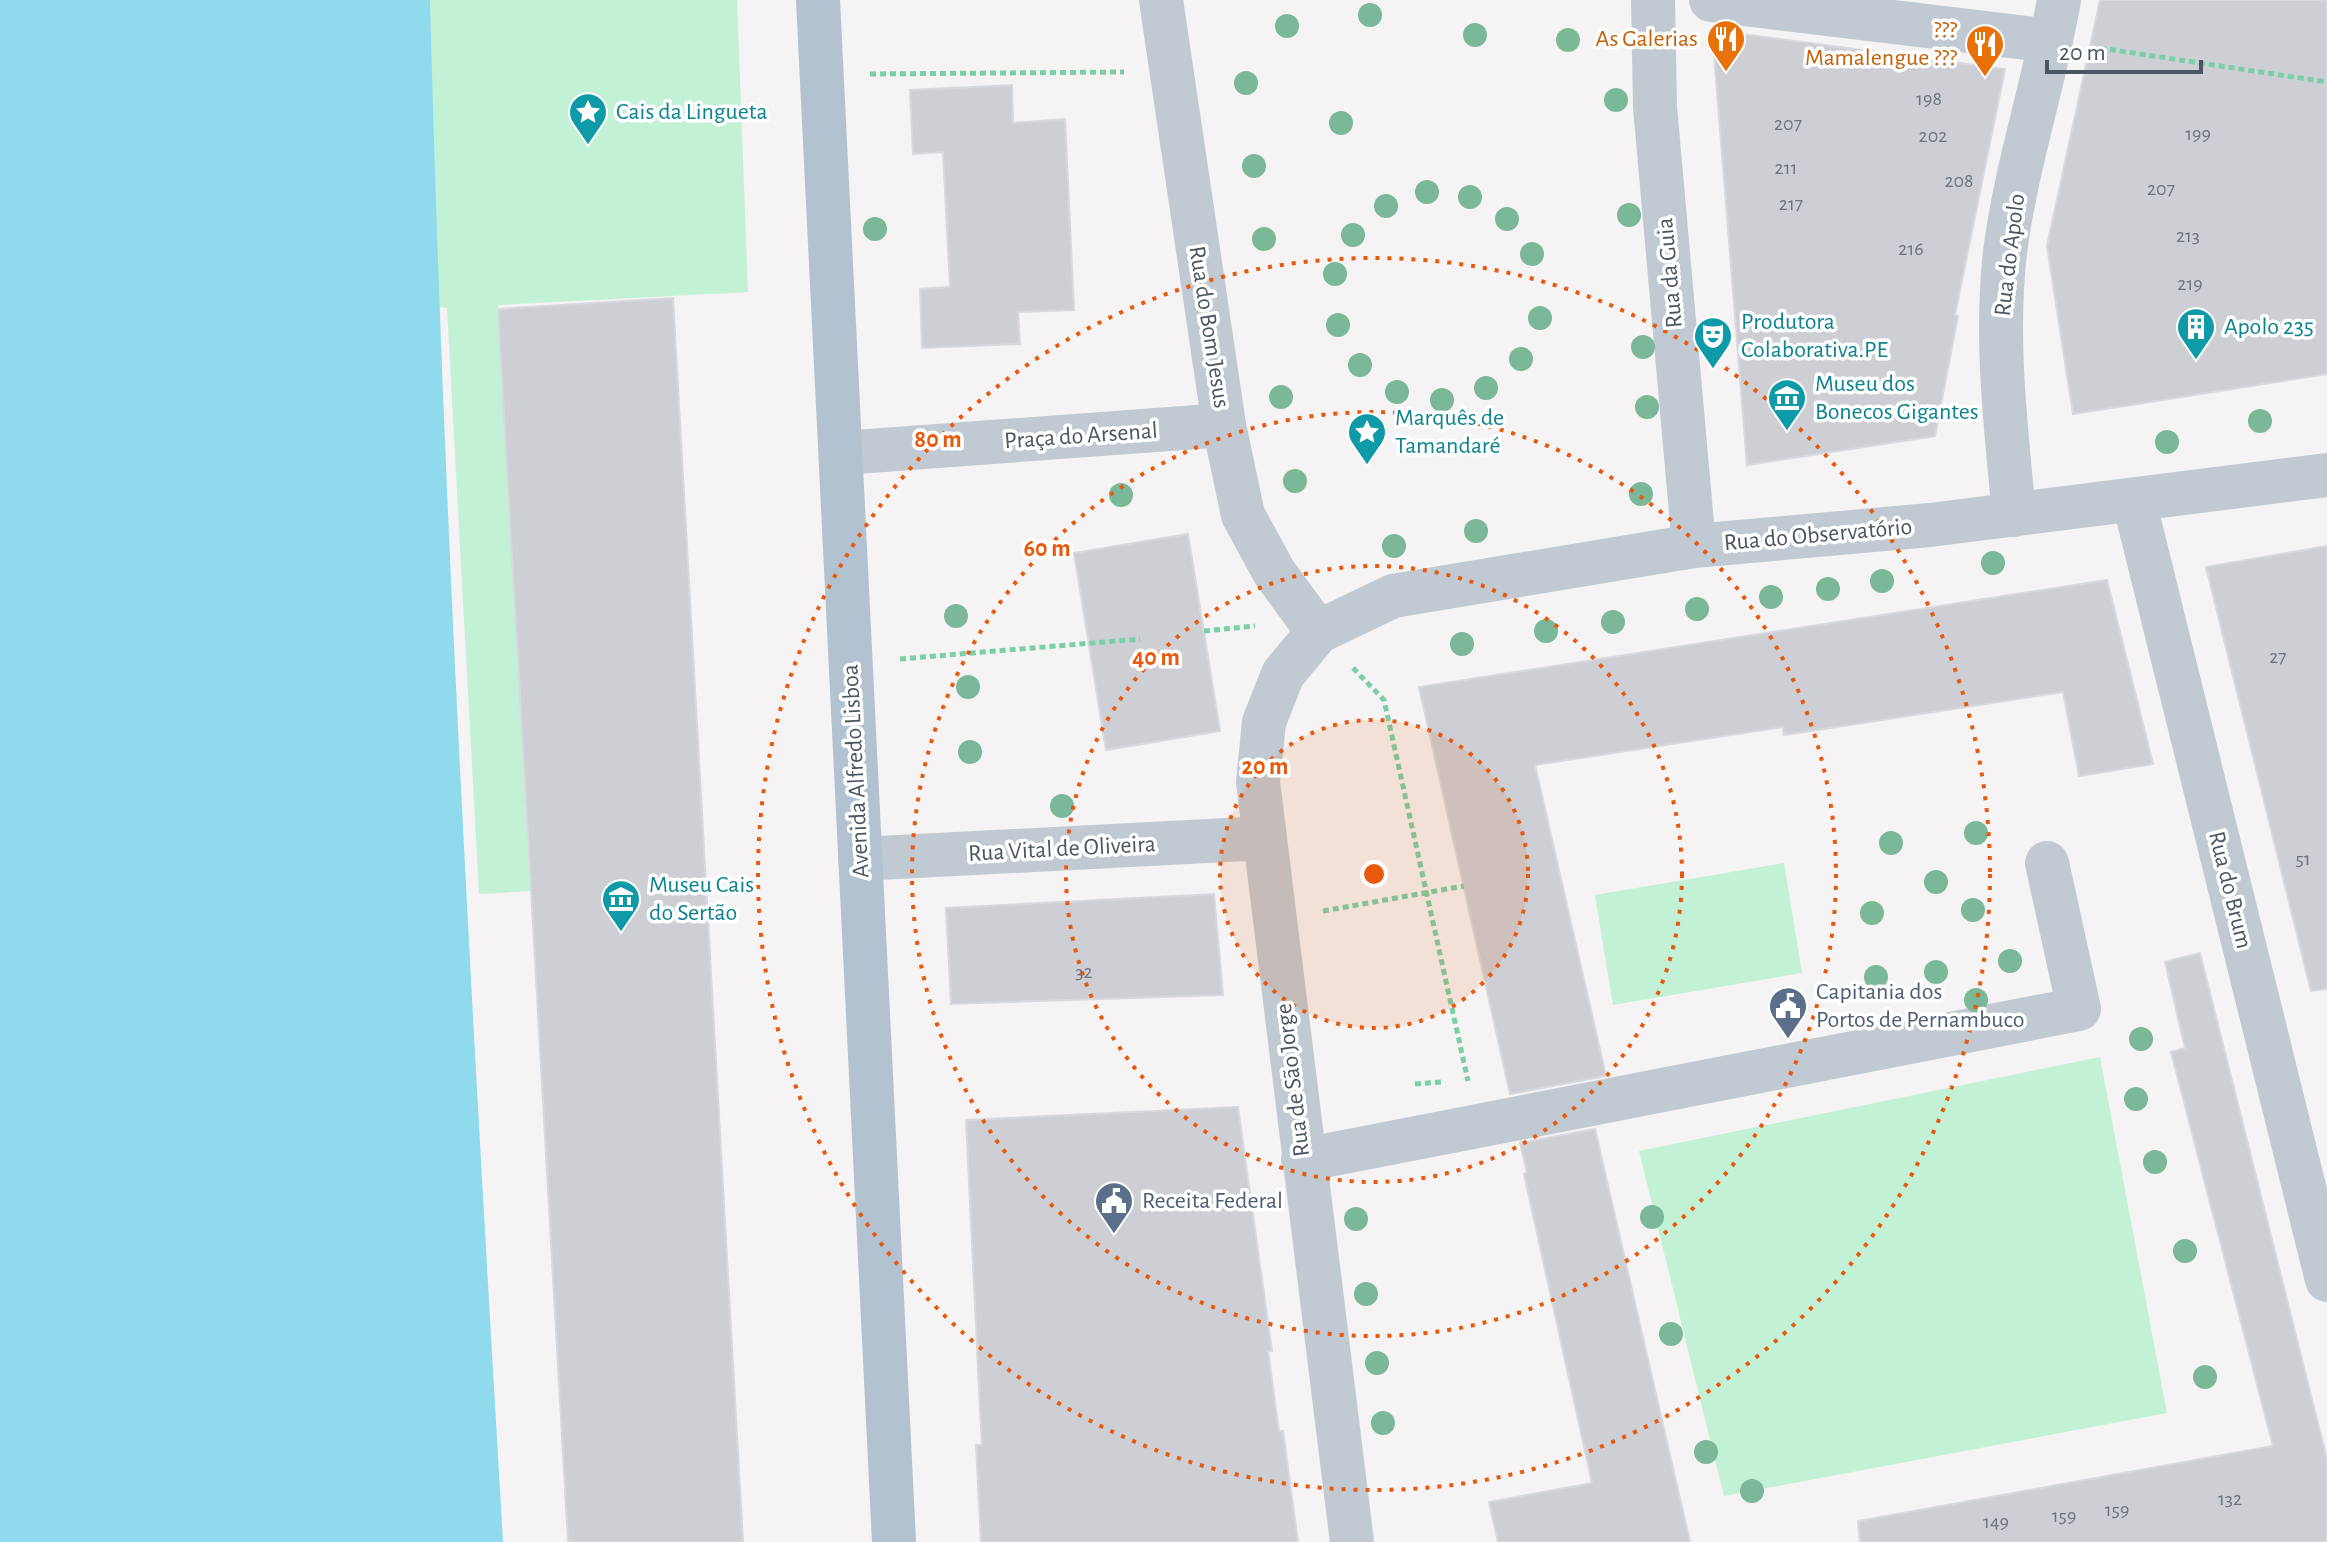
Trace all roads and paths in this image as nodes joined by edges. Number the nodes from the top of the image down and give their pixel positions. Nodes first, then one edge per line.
1 (818, 0) edge
2 (1161, 0) edge
3 (1653, 0) edge
4 (1711, 0) edge
5 (2055, 20) edge
6 (1171, 72) junction
7 (821, 74) junction
8 (2327, 82) edge
9 (1224, 425) junction
10 (842, 453) junction
11 (2327, 475) edge
12 (2134, 501) junction
13 (2014, 515) junction
14 (1694, 546) junction
15 (1318, 632) junction
16 (1140, 639) dead end
17 (851, 663) junction
18 (1384, 700) dead end
19 (1265, 838) junction
20 (860, 859) junction
21 (2047, 863) dead end
22 (1464, 886) dead end
23 (1426, 893) junction
24 (1274, 920) junction
25 (1478, 1127) junction
26 (1303, 1160) junction
27 (2327, 1280) edge
28 (894, 1542) edge
29 (1352, 1542) edge

1 - 7 main road, Avenida Alfredo Lisboa
2 - 6 street, Rua do Bom Jesus
3 - 14 street, Rua da Guia
4 - 5 street
5 - 8 path
5 - 13 street, Rua do Apolo
6 - 7 path
6 - 9 street, Rua do Bom Jesus
7 - 10 main road, Avenida Alfredo Lisboa
9 - 10 street, Praça do Arsenal
9 - 15 street, Rua do Bom Jesus
10 - 17 main road, Avenida Alfredo Lisboa
11 - 12 street, Rua do Observatório
12 - 13 street, Rua do Observatório
12 - 27 street, Rua do Brum
13 - 14 street, Rua do Observatório
14 - 15 street, Rua do Observatório
15 - 19 street, Rua de São Jorge
16 - 17 path
17 - 20 main road, Avenida Alfredo Lisboa
18 - 23 path
19 - 20 street, Rua Vital de Oliveira
19 - 24 street, Rua de São Jorge
20 - 28 main road, Avenida Alfredo Lisboa
21 - 25 street
22 - 23 path
23 - 24 path
23 - 25 path
24 - 26 street, Rua de São Jorge
25 - 26 street
26 - 29 street, Rua de São Jorge

